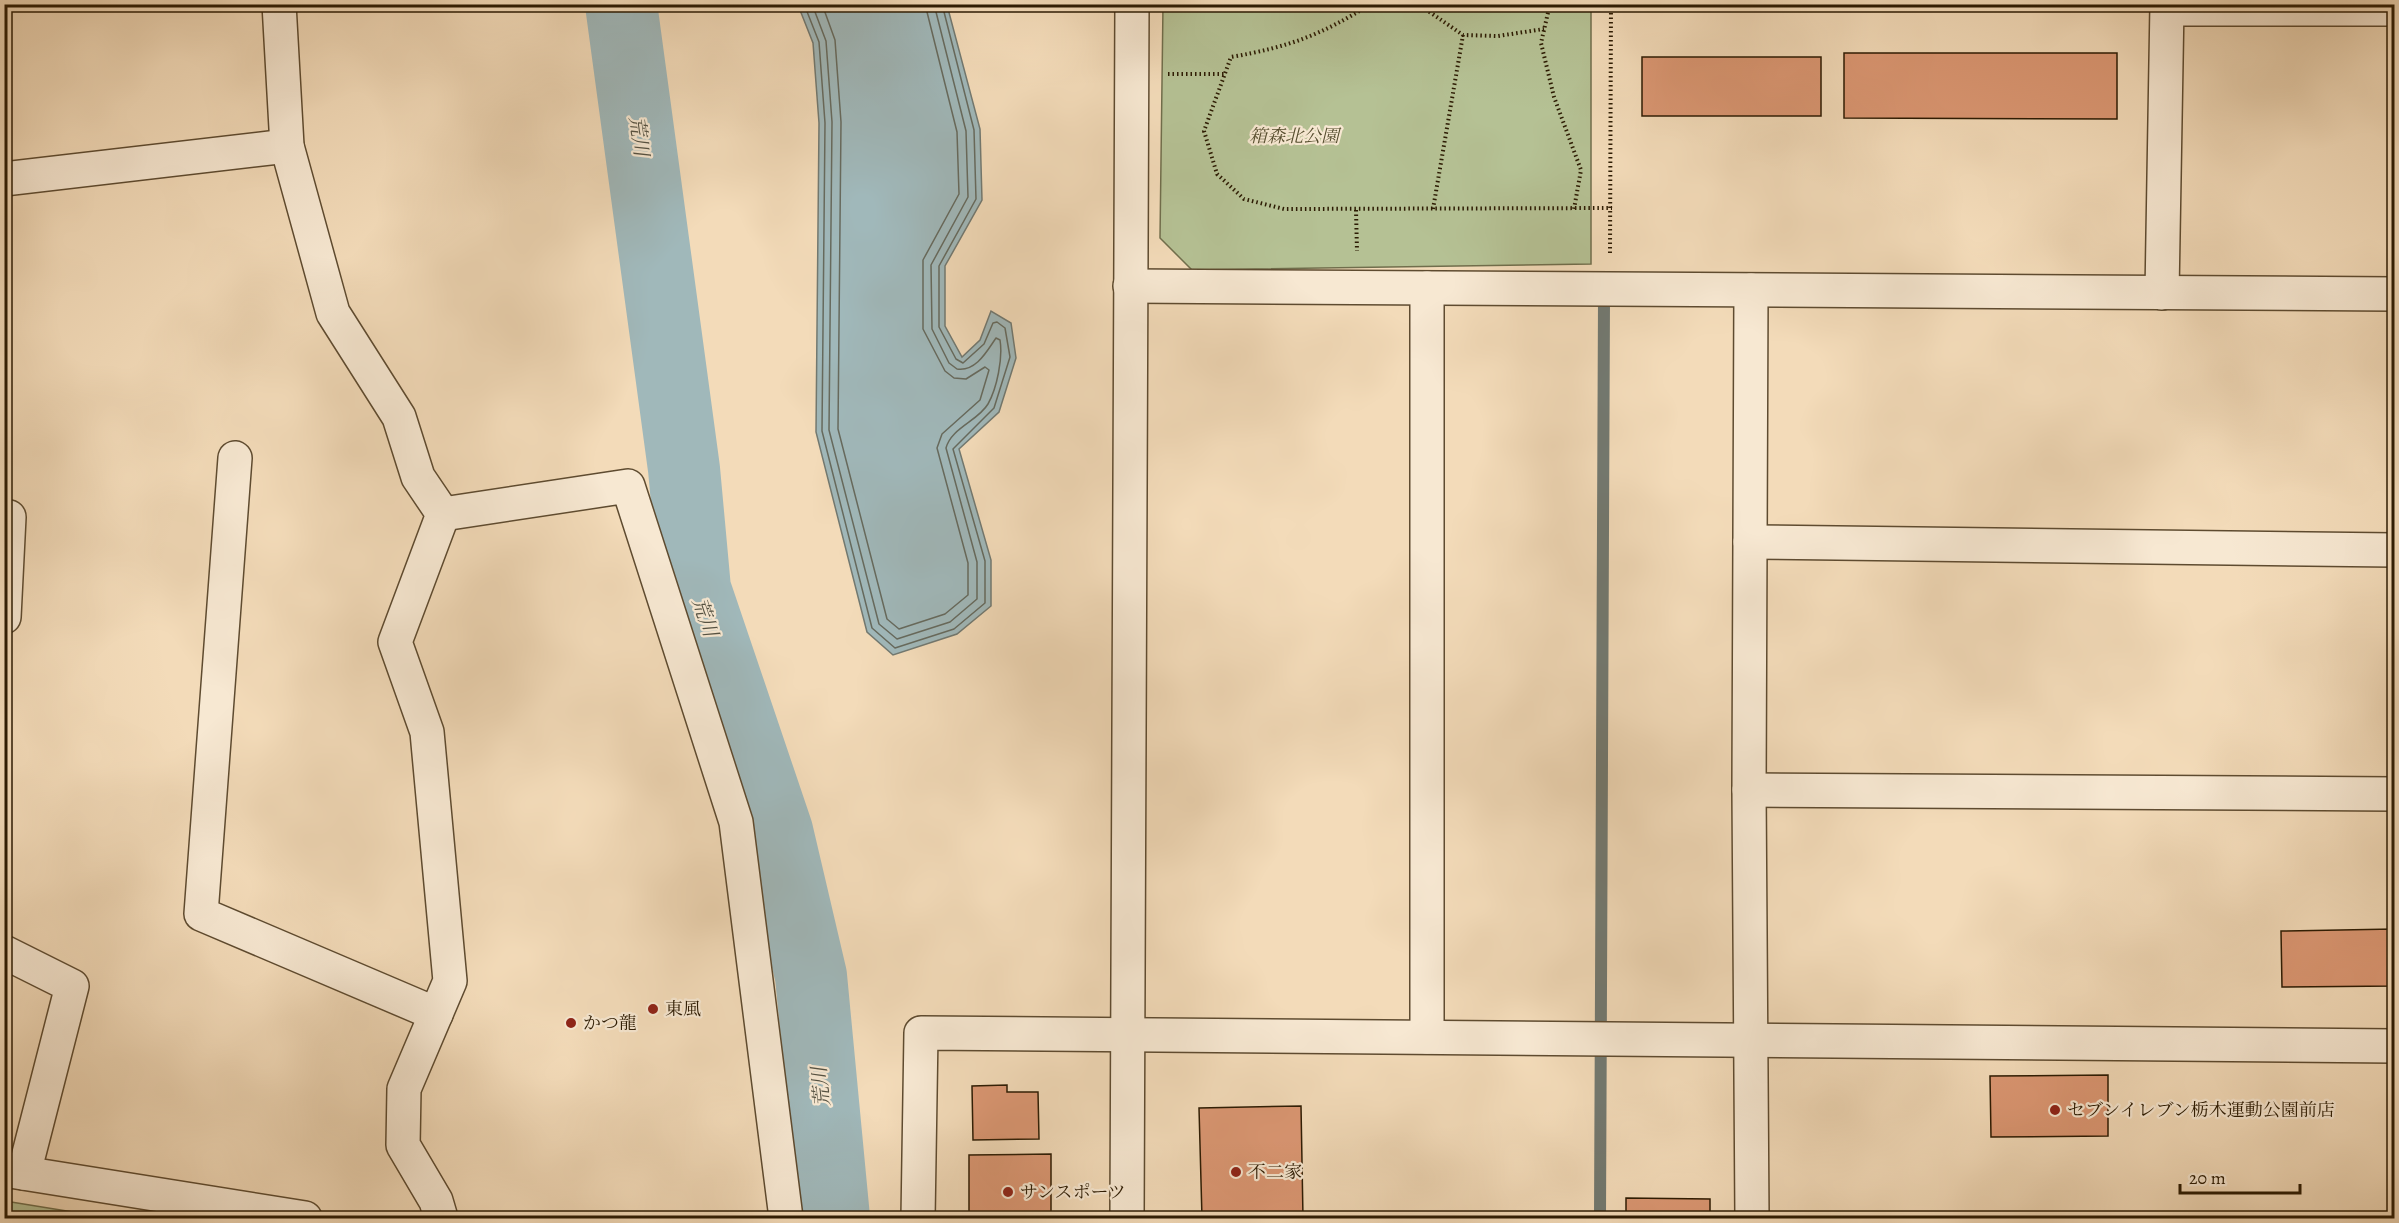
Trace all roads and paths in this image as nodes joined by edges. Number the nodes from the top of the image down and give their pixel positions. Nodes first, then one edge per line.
1 (279, 4) edge
2 (1132, 4) edge
3 (1371, 4) edge
4 (1418, 4) edge
5 (1550, 4) edge
6 (1611, 4) edge
7 (2167, 7) edge
8 (2394, 9) edge
9 (1544, 29) junction
10 (1463, 35) junction
11 (1132, 74) junction
12 (1225, 74) junction
13 (287, 146) junction
14 (4, 179) edge
15 (1612, 208) dead end
16 (1433, 209) junction
17 (1574, 209) junction
18 (1130, 286) junction
19 (1427, 288) junction
20 (1610, 290) junction
21 (1751, 290) junction
22 (2162, 293) junction
23 (2394, 294) edge
24 (235, 458) dead end
25 (443, 514) junction
26 (4, 517) edge
27 (1750, 542) junction
28 (2394, 550) edge
29 (4, 617) edge
30 (1749, 790) junction
31 (2394, 794) edge
32 (4, 952) edge
33 (436, 1014) junction
34 (1128, 1036) junction
35 (1427, 1037) junction
36 (1753, 1040) junction
37 (2394, 1046) edge
38 (14, 1171) edge
39 (304, 1218) edge
40 (441, 1218) edge
41 (786, 1218) edge
42 (918, 1218) edge
43 (1127, 1218) edge
44 (1752, 1218) edge

1 - 13 street
2 - 11 street
3 - 12 path
4 - 10 path
5 - 9 path
6 - 20 path
7 - 8 street
7 - 22 street
9 - 10 path
9 - 17 path
10 - 16 path
11 - 12 path
11 - 18 street
12 - 16 path
13 - 14 street
13 - 25 street
15 - 17 path
16 - 17 path
18 - 19 street
18 - 34 street
19 - 20 street
19 - 35 street
20 - 21 street
21 - 22 street
21 - 27 street
22 - 23 street
24 - 33 street
25 - 33 street
25 - 41 street
26 - 29 street
27 - 28 street
27 - 30 street
30 - 31 street
30 - 36 street
32 - 38 street
33 - 40 street
34 - 35 street
34 - 42 street
34 - 43 street
35 - 36 street
36 - 37 street
36 - 44 street
38 - 39 street

